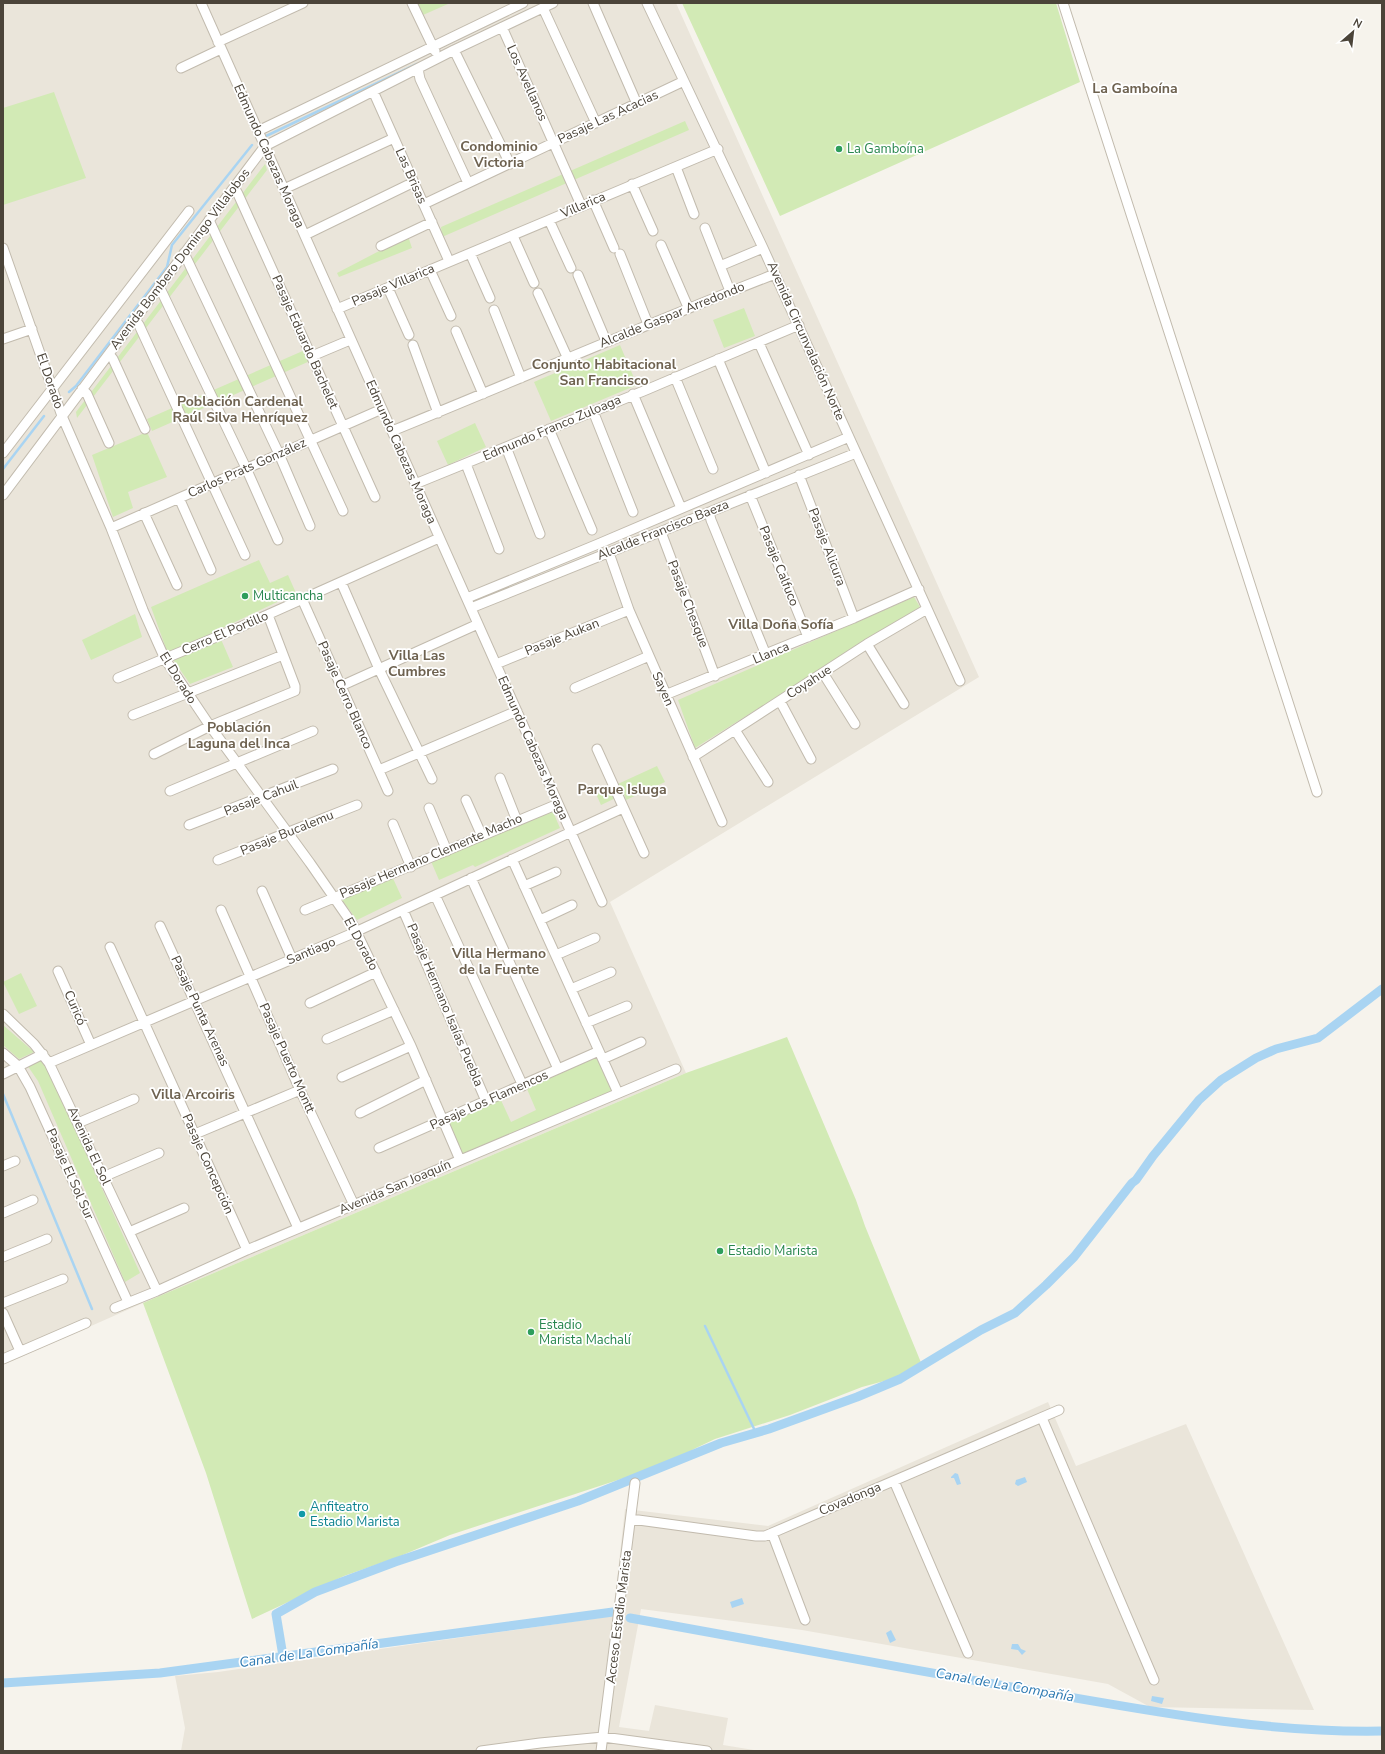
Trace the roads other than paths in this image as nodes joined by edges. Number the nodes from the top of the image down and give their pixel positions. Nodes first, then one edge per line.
1 (201, 3) edge
2 (303, 3) edge
3 (412, 3) edge
4 (523, 3) edge
5 (553, 3) edge
6 (593, 3) edge
7 (647, 3) edge
8 (1063, 3) edge
9 (543, 8) junction
10 (502, 27) junction
11 (220, 45) junction
12 (433, 46) junction
13 (454, 50) junction
14 (438, 59) junction
15 (181, 68) dead end
16 (418, 69) junction
17 (684, 81) junction
18 (373, 91) junction
19 (637, 104) junction
20 (596, 124) junction
21 (258, 131) junction
22 (394, 138) junction
23 (554, 143) junction
24 (265, 146) junction
25 (718, 149) junction
26 (510, 164) junction
27 (676, 167) junction
28 (414, 182) junction
29 (468, 183) junction
30 (632, 184) junction
31 (234, 187) junction
32 (284, 189) junction
33 (593, 200) junction
34 (424, 204) junction
35 (581, 205) junction
36 (189, 211) dead end
37 (694, 214) dead end
38 (209, 220) junction
39 (549, 220) junction
40 (432, 222) junction
41 (706, 228) dead end
42 (652, 231) dead end
43 (305, 235) junction
44 (513, 236) junction
45 (661, 245) dead end
46 (382, 246) dead end
47 (3, 248) edge
48 (763, 248) junction
49 (184, 253) junction
50 (470, 253) junction
51 (449, 261) junction
52 (720, 266) junction
53 (571, 268) dead end
54 (430, 270) junction
55 (776, 274) junction
56 (578, 275) dead end
57 (534, 283) dead end
58 (159, 286) junction
59 (388, 288) junction
60 (730, 291) junction
61 (538, 293) dead end
62 (490, 298) dead end
63 (688, 307) junction
64 (337, 309) junction
65 (494, 310) dead end
66 (451, 316) dead end
67 (135, 319) junction
68 (648, 324) junction
69 (799, 325) junction
70 (32, 329) junction
71 (456, 331) dead end
72 (409, 335) dead end
73 (3, 339) edge
74 (350, 340) junction
75 (606, 341) junction
76 (759, 343) junction
77 (413, 345) dead end
78 (109, 354) junction
79 (312, 356) junction
80 (568, 359) junction
81 (718, 359) junction
82 (674, 377) junction
83 (521, 378) junction
84 (52, 388) junction
85 (82, 389) junction
86 (483, 394) junction
87 (633, 394) junction
88 (382, 409) junction
89 (593, 411) junction
90 (438, 413) junction
91 (62, 416) junction
92 (343, 426) junction
93 (145, 429) dead end
94 (549, 429) junction
95 (392, 431) junction
96 (849, 438) junction
97 (311, 440) junction
98 (109, 443) dead end
99 (506, 447) junction
100 (3, 453) edge
101 (856, 453) junction
102 (279, 454) junction
103 (809, 455) junction
104 (466, 464) junction
105 (246, 468) junction
106 (713, 470) dead end
107 (766, 473) junction
108 (799, 475) junction
109 (415, 484) junction
110 (213, 485) junction
111 (3, 495) edge
112 (750, 495) junction
113 (375, 497) dead end
114 (179, 498) junction
115 (681, 508) junction
116 (343, 511) dead end
117 (632, 512) dead end
118 (709, 512) junction
119 (144, 513) junction
120 (310, 526) dead end
121 (111, 528) junction
122 (592, 530) dead end
123 (661, 532) junction
124 (540, 534) dead end
125 (439, 538) junction
126 (278, 540) dead end
127 (499, 549) dead end
128 (609, 553) junction
129 (245, 555) dead end
130 (211, 570) dead end
131 (341, 582) junction
132 (177, 585) dead end
133 (919, 589) junction
134 (467, 598) junction
135 (302, 599) junction
136 (471, 608) junction
137 (928, 609) junction
138 (629, 610) junction
139 (268, 615) junction
140 (854, 618) junction
141 (478, 624) junction
142 (808, 637) junction
143 (867, 644) junction
144 (283, 655) junction
145 (766, 655) junction
146 (648, 656) junction
147 (165, 659) junction
148 (496, 664) junction
149 (379, 669) junction
150 (823, 673) junction
151 (715, 676) junction
152 (118, 678) dead end
153 (960, 681) dead end
154 (341, 686) junction
155 (575, 688) dead end
156 (188, 694) junction
157 (665, 695) junction
158 (780, 701) junction
159 (904, 704) dead end
160 (517, 711) junction
161 (133, 714) dead end
162 (855, 724) dead end
163 (210, 726) junction
164 (735, 730) junction
165 (313, 731) dead end
166 (597, 749) dead end
167 (420, 753) junction
168 (154, 754) dead end
169 (693, 757) junction
170 (811, 759) dead end
171 (237, 763) junction
172 (333, 769) dead end
173 (379, 770) junction
174 (500, 778) dead end
175 (432, 779) dead end
176 (768, 782) dead end
177 (170, 791) dead end
178 (388, 791) dead end
179 (1317, 792) dead end
180 (262, 798) junction
181 (466, 800) dead end
182 (558, 804) junction
183 (357, 805) dead end
184 (429, 808) dead end
185 (624, 808) junction
186 (517, 820) junction
187 (722, 822) dead end
188 (393, 824) dead end
189 (189, 825) dead end
190 (571, 832) junction
191 (288, 833) junction
192 (482, 836) junction
193 (447, 851) junction
194 (644, 853) dead end
195 (218, 860) dead end
196 (512, 860) junction
197 (410, 867) junction
198 (556, 872) dead end
199 (471, 878) junction
200 (524, 886) junction
201 (262, 891) dead end
202 (435, 895) junction
203 (334, 897) junction
204 (602, 902) dead end
205 (572, 905) dead end
206 (221, 910) dead end
207 (305, 910) dead end
208 (403, 910) junction
209 (540, 920) junction
210 (160, 926) dead end
211 (356, 932) junction
212 (594, 938) dead end
213 (110, 948) dead end
214 (556, 955) junction
215 (292, 959) junction
216 (58, 971) dead end
217 (376, 972) junction
218 (611, 972) dead end
219 (251, 977) junction
220 (571, 989) junction
221 (196, 1001) junction
222 (310, 1003) dead end
223 (627, 1006) dead end
224 (394, 1010) junction
225 (3, 1014) edge
226 (144, 1023) junction
227 (586, 1023) junction
228 (327, 1039) dead end
229 (641, 1042) dead end
230 (92, 1045) junction
231 (411, 1046) junction
232 (3, 1053) edge
233 (43, 1054) junction
234 (601, 1055) junction
235 (49, 1063) junction
236 (18, 1066) junction
237 (676, 1069) dead end
238 (558, 1070) junction
239 (3, 1074) edge
240 (342, 1076) dead end
241 (426, 1080) junction
242 (523, 1086) junction
243 (300, 1090) junction
244 (618, 1093) junction
245 (134, 1099) dead end
246 (486, 1101) junction
247 (246, 1112) junction
248 (360, 1113) dead end
249 (442, 1120) junction
250 (78, 1123) junction
251 (195, 1134) junction
252 (379, 1148) dead end
253 (159, 1153) dead end
254 (460, 1160) junction
255 (15, 1161) dead end
256 (3, 1166) edge
257 (103, 1177) junction
258 (33, 1200) dead end
259 (354, 1205) junction
260 (184, 1208) dead end
261 (3, 1213) edge
262 (298, 1228) junction
263 (129, 1232) junction
264 (47, 1239) dead end
265 (246, 1250) junction
266 (3, 1257) edge
267 (63, 1279) dead end
268 (157, 1291) junction
269 (128, 1302) junction
270 (3, 1303) edge
271 (115, 1308) dead end
272 (3, 1313) edge
273 (86, 1323) dead end
274 (20, 1352) junction
275 (3, 1359) edge
276 (1059, 1410) dead end
277 (1042, 1418) junction
278 (894, 1481) junction
279 (636, 1483) dead end
280 (631, 1519) junction
281 (772, 1533) junction
282 (805, 1620) dead end
283 (968, 1653) dead end
284 (1154, 1680) dead end
285 (603, 1736) junction
286 (539, 1747) edge
287 (481, 1751) edge
288 (601, 1751) edge
289 (707, 1751) edge

1 - 11 street, Edmundo Cabezas Moraga
2 - 11 street
3 - 12 street
4 - 12 street
5 - 9 street, Avenida Bombero Domingo Villalobos
6 - 19 street
7 - 17 street, Avenida Circunvalación Norte
8 - 179 street
9 - 10 street, Avenida Bombero Domingo Villalobos
9 - 20 street
10 - 13 street, Avenida Bombero Domingo Villalobos
10 - 23 street, Los Avellanos
11 - 15 street
11 - 21 street, Edmundo Cabezas Moraga
12 - 14 street
12 - 21 street
13 - 14 street, Avenida Bombero Domingo Villalobos
13 - 26 street
14 - 16 street, Avenida Bombero Domingo Villalobos
16 - 18 street, Avenida Bombero Domingo Villalobos
16 - 29 street
17 - 19 street, Pasaje Las Acacias
17 - 25 street, Avenida Circunvalación Norte
18 - 22 street, Las Brisas
18 - 24 street, Avenida Bombero Domingo Villalobos
19 - 20 street, Pasaje Las Acacias
20 - 23 street, Pasaje Las Acacias
21 - 24 street, Edmundo Cabezas Moraga
22 - 28 street, Las Brisas
22 - 32 street
23 - 26 street, Pasaje Las Acacias
23 - 35 street, Los Avellanos
24 - 31 street, Avenida Bombero Domingo Villalobos
24 - 32 street, Edmundo Cabezas Moraga
25 - 27 street, Villarica
25 - 48 street, Avenida Circunvalación Norte
26 - 29 street, Pasaje Las Acacias
27 - 30 street, Villarica
27 - 37 street
28 - 34 street, Las Brisas
28 - 43 street
29 - 34 street, Pasaje Las Acacias
30 - 33 street, Villarica
30 - 42 street
31 - 38 street, Avenida Bombero Domingo Villalobos
31 - 79 street, Pasaje Eduardo Bachelet
32 - 43 street, Edmundo Cabezas Moraga
33 - 35 street, Villarica
33 - 68 street
34 - 40 street, Las Brisas
35 - 39 street, Villarica
36 - 84 street, Avenida Bombero Domingo Villalobos
38 - 49 street, Avenida Bombero Domingo Villalobos
38 - 97 street
39 - 44 street, Villarica
39 - 53 street
40 - 46 street
40 - 51 street, Las Brisas
41 - 52 street
43 - 64 street, Edmundo Cabezas Moraga
44 - 50 street, Villarica
44 - 57 street
45 - 63 street
47 - 70 street, El Dorado
48 - 52 street
48 - 55 street, Avenida Circunvalación Norte
49 - 58 street, Avenida Bombero Domingo Villalobos
49 - 102 street
50 - 51 street, Villarica
50 - 62 street
51 - 54 street, Pasaje Villarica
52 - 60 street
54 - 59 street, Pasaje Villarica
54 - 66 street
55 - 60 street, Alcalde Gaspar Arredondo
55 - 69 street, Avenida Circunvalación Norte
56 - 75 street
58 - 67 street, Avenida Bombero Domingo Villalobos
58 - 105 street
59 - 64 street, Pasaje Villarica
59 - 72 street
60 - 63 street, Alcalde Gaspar Arredondo
61 - 80 street
63 - 68 street, Alcalde Gaspar Arredondo
64 - 74 street, Edmundo Cabezas Moraga
65 - 83 street
67 - 78 street, Avenida Bombero Domingo Villalobos
67 - 110 street
68 - 75 street, Alcalde Gaspar Arredondo
69 - 76 street, Edmundo Franco Zuloaga
69 - 96 street, Avenida Circunvalación Norte
70 - 73 street
70 - 84 street, El Dorado
71 - 86 street
74 - 79 street
74 - 88 street, Edmundo Cabezas Moraga
75 - 80 street, Alcalde Gaspar Arredondo
76 - 81 street, Edmundo Franco Zuloaga
76 - 103 street
77 - 90 street
78 - 85 street, Avenida Bombero Domingo Villalobos
78 - 93 street
79 - 92 street, Pasaje Eduardo Bachelet
80 - 83 street, Alcalde Gaspar Arredondo
81 - 82 street, Edmundo Franco Zuloaga
81 - 107 street
82 - 87 street, Edmundo Franco Zuloaga
82 - 106 street
83 - 86 street, Alcalde Gaspar Arredondo
84 - 91 street, El Dorado
84 - 100 street, Avenida Bombero Domingo Villalobos
85 - 91 street, Avenida Bombero Domingo Villalobos
85 - 98 street
86 - 90 street, Alcalde Gaspar Arredondo
87 - 89 street, Edmundo Franco Zuloaga
87 - 115 street
88 - 92 street, Carlos Prats González
88 - 95 street, Edmundo Cabezas Moraga
89 - 94 street, Edmundo Franco Zuloaga
89 - 117 street
90 - 95 street, Alcalde Gaspar Arredondo
91 - 111 street, Avenida Bombero Domingo Villalobos
91 - 121 street, El Dorado
92 - 97 street, Carlos Prats González
92 - 113 street, Pasaje Eduardo Bachelet
94 - 99 street, Edmundo Franco Zuloaga
94 - 122 street
95 - 109 street, Edmundo Cabezas Moraga
96 - 101 street, Avenida Circunvalación Norte
96 - 103 street, Alcalde Francisco Baeza
97 - 102 street, Carlos Prats González
97 - 116 street
99 - 104 street, Edmundo Franco Zuloaga
99 - 124 street
101 - 108 street, Alcalde Francisco Baeza
101 - 133 street, Avenida Circunvalación Norte
102 - 105 street, Carlos Prats González
102 - 120 street
103 - 107 street, Alcalde Francisco Baeza
104 - 109 street, Edmundo Franco Zuloaga
104 - 127 street
105 - 110 street, Carlos Prats González
105 - 126 street
107 - 115 street, Alcalde Francisco Baeza
108 - 112 street, Alcalde Francisco Baeza
108 - 140 street, Pasaje Alicura
109 - 125 street, Edmundo Cabezas Moraga
110 - 114 street, Carlos Prats González
110 - 129 street
112 - 118 street, Alcalde Francisco Baeza
112 - 142 street, Pasaje Calfuco
114 - 119 street, Carlos Prats González
114 - 130 street
115 - 134 street, Alcalde Francisco Baeza
118 - 123 street, Alcalde Francisco Baeza
118 - 145 street
119 - 121 street, Carlos Prats González
119 - 132 street
121 - 147 street, El Dorado
123 - 128 street, Alcalde Francisco Baeza
123 - 151 street, Pasaje Chesque
125 - 131 street, Cerro El Portillo
125 - 134 street, Edmundo Cabezas Moraga
128 - 136 street, Alcalde Francisco Baeza
128 - 138 street, Sayen
131 - 135 street, Cerro El Portillo
131 - 149 street
133 - 137 street, Avenida Circunvalación Norte
133 - 140 street, Llanca
134 - 136 street, Edmundo Cabezas Moraga
135 - 139 street, Cerro El Portillo
135 - 154 street, Pasaje Cerro Blanco
136 - 141 street, Edmundo Cabezas Moraga
137 - 143 street, Coyahue
137 - 153 street, Avenida Circunvalación Norte
138 - 146 street, Sayen
138 - 148 street, Pasaje Aukan
139 - 144 street
139 - 147 street, Cerro El Portillo
140 - 142 street, Llanca
141 - 148 street, Edmundo Cabezas Moraga
141 - 149 street
142 - 145 street, Llanca
143 - 150 street, Coyahue
143 - 159 street
144 - 156 street
144 - 163 street
145 - 151 street, Llanca
146 - 155 street
146 - 157 street, Sayen
147 - 152 street, Cerro El Portillo
147 - 156 street, El Dorado
148 - 160 street, Edmundo Cabezas Moraga
149 - 154 street
149 - 167 street
150 - 158 street, Coyahue
150 - 162 street
151 - 157 street, Llanca
154 - 173 street, Pasaje Cerro Blanco
156 - 161 street
156 - 163 street, El Dorado
157 - 169 street, Sayen
158 - 164 street, Coyahue
158 - 170 street
160 - 167 street
160 - 182 street, Edmundo Cabezas Moraga
163 - 168 street
163 - 171 street, El Dorado
164 - 169 street, Coyahue
164 - 176 street
165 - 171 street
166 - 185 street
167 - 173 street
167 - 175 street
169 - 187 street, Sayen
171 - 177 street
171 - 180 street, El Dorado
172 - 180 street, Pasaje Cahuil
173 - 178 street, Pasaje Cerro Blanco
174 - 186 street
180 - 189 street, Pasaje Cahuil
180 - 191 street, El Dorado
181 - 192 street
182 - 186 street, Pasaje Hermano Clemente Macho
182 - 190 street, Edmundo Cabezas Moraga
183 - 191 street, Pasaje Bucalemu
184 - 193 street
185 - 190 street, Santiago
185 - 194 street
186 - 192 street, Pasaje Hermano Clemente Macho
188 - 197 street
190 - 196 street, Santiago
190 - 204 street, Edmundo Cabezas Moraga
191 - 195 street, Pasaje Bucalemu
191 - 203 street, El Dorado
192 - 193 street, Pasaje Hermano Clemente Macho
193 - 197 street, Pasaje Hermano Clemente Macho
196 - 199 street, Santiago
196 - 200 street
197 - 203 street, Pasaje Hermano Clemente Macho
198 - 200 street
199 - 202 street, Santiago
199 - 238 street
200 - 209 street
201 - 215 street
202 - 208 street, Santiago
202 - 242 street
203 - 207 street, Pasaje Hermano Clemente Macho
203 - 211 street, El Dorado
205 - 209 street
206 - 219 street, Pasaje Puerto Montt
208 - 211 street, Santiago
208 - 246 street, Pasaje Hermano Isaías Puebla
209 - 214 street
210 - 221 street, Pasaje Punta Arenas
211 - 215 street, Santiago
211 - 217 street, El Dorado
212 - 214 street
213 - 226 street, Pasaje Concepción
214 - 220 street
215 - 219 street, Santiago
216 - 230 street, Curicó
217 - 222 street
217 - 224 street, El Dorado
218 - 220 street
219 - 221 street, Santiago
219 - 243 street, Pasaje Puerto Montt
220 - 227 street
221 - 226 street, Santiago
221 - 247 street, Pasaje Punta Arenas
223 - 227 street
224 - 228 street
224 - 231 street, El Dorado
225 - 233 street, Avenida El Sol
226 - 230 street, Santiago
226 - 251 street, Pasaje Concepción
227 - 234 street
229 - 234 street, Pasaje Los Flamencos
230 - 235 street, Santiago
231 - 240 street
231 - 241 street, El Dorado
232 - 236 street, Pasaje El Sol Sur
233 - 235 street, Avenida El Sol
233 - 236 street
234 - 238 street, Pasaje Los Flamencos
234 - 244 street
235 - 250 street, Avenida El Sol
236 - 239 street
236 - 269 street, Pasaje El Sol Sur
237 - 244 street, Avenida San Joaquín
238 - 242 street, Pasaje Los Flamencos
241 - 248 street
241 - 249 street, El Dorado
242 - 246 street, Pasaje Los Flamencos
243 - 247 street
243 - 259 street, Pasaje Puerto Montt
244 - 254 street, Avenida San Joaquín
245 - 250 street
246 - 249 street, Pasaje Los Flamencos
247 - 251 street
247 - 262 street, Pasaje Punta Arenas
249 - 252 street, Pasaje Los Flamencos
249 - 254 street, El Dorado
250 - 257 street, Avenida El Sol
251 - 265 street, Pasaje Concepción
253 - 257 street
254 - 259 street, Avenida San Joaquín
255 - 256 street
257 - 263 street, Avenida El Sol
258 - 261 street
259 - 262 street, Avenida San Joaquín
260 - 263 street
262 - 265 street, Avenida San Joaquín
263 - 268 street, Avenida El Sol
264 - 266 street
265 - 268 street, Avenida San Joaquín
267 - 270 street
268 - 269 street, Avenida San Joaquín
269 - 271 street, Avenida San Joaquín
272 - 274 street
273 - 274 street
274 - 275 street
276 - 277 street, Covadonga
277 - 278 street, Covadonga
277 - 284 street
278 - 281 street, Covadonga
278 - 283 street
279 - 280 street, Acceso Estadio Marista
280 - 281 street, Covadonga
280 - 285 street, Acceso Estadio Marista
281 - 282 street
285 - 286 street
285 - 288 street, Acceso Estadio Marista
285 - 289 street
286 - 287 street

